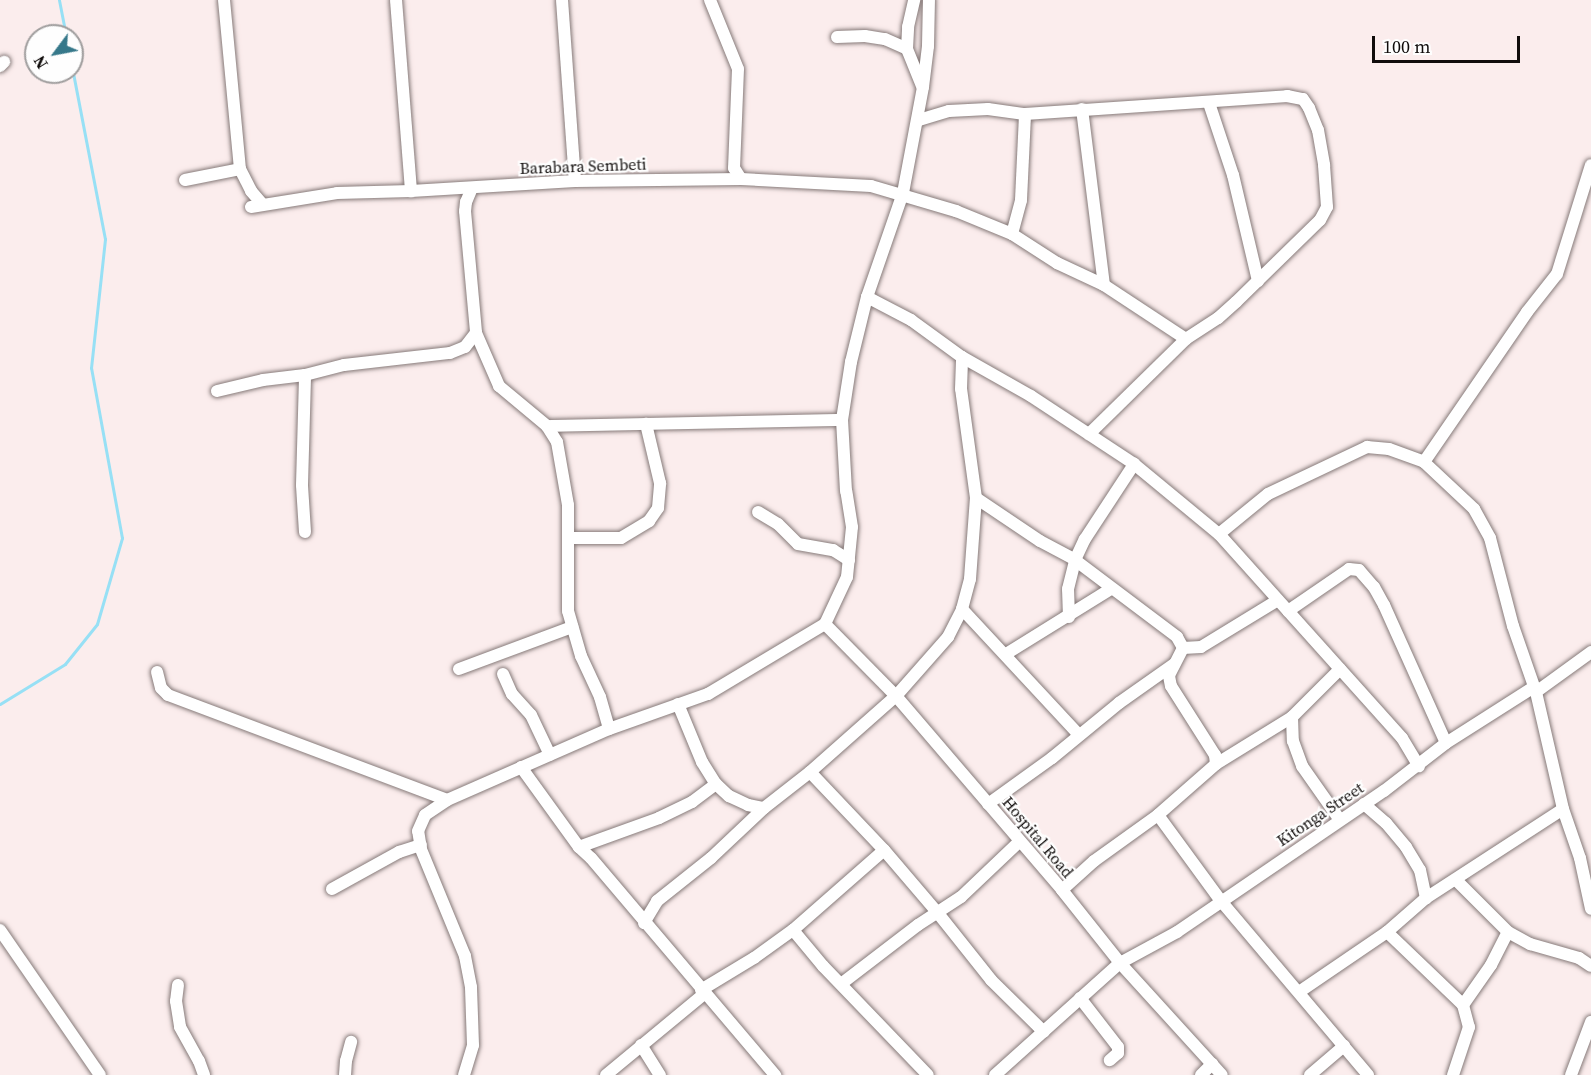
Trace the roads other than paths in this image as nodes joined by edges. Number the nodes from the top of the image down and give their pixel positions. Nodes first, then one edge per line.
1 (224, 0) edge
2 (396, 0) edge
3 (562, 0) edge
4 (710, 0) edge
5 (914, 0) edge
6 (929, 0) edge
7 (837, 37) dead end
8 (907, 50) junction
9 (923, 87) junction
10 (1209, 103) junction
11 (1082, 109) junction
12 (1025, 114) junction
13 (919, 120) junction
14 (1591, 165) edge
15 (240, 169) junction
16 (741, 179) junction
17 (184, 180) dead end
18 (575, 181) junction
19 (472, 188) junction
20 (411, 191) junction
21 (903, 193) junction
22 (1012, 234) junction
23 (1257, 281) junction
24 (1104, 285) junction
25 (867, 297) junction
26 (476, 333) junction
27 (1185, 339) junction
28 (962, 357) junction
29 (305, 375) junction
30 (217, 391) dead end
31 (842, 420) junction
32 (646, 424) junction
33 (547, 426) junction
34 (1089, 434) junction
35 (1424, 462) junction
36 (1134, 464) junction
37 (976, 498) junction
38 (758, 512) dead end
39 (305, 532) dead end
40 (1219, 534) junction
41 (570, 538) junction
42 (849, 560) junction
43 (1075, 560) junction
44 (1111, 589) junction
45 (1278, 600) junction
46 (962, 609) junction
47 (1288, 611) junction
48 (1069, 617) junction
49 (825, 624) junction
50 (572, 627) junction
51 (1183, 648) junction
52 (1591, 652) edge
53 (1006, 654) junction
54 (1174, 664) junction
55 (459, 669) dead end
56 (1340, 669) junction
57 (157, 672) dead end
58 (503, 674) dead end
59 (1535, 689) junction
60 (897, 696) junction
61 (678, 704) junction
62 (1292, 717) junction
63 (609, 729) junction
64 (1079, 735) junction
65 (1446, 743) junction
66 (550, 755) junction
67 (1216, 764) junction
68 (1419, 766) junction
69 (521, 767) junction
70 (810, 772) junction
71 (716, 784) junction
72 (447, 800) junction
73 (988, 804) junction
74 (1364, 804) junction
75 (764, 808) junction
76 (1563, 809) junction
77 (1158, 815) junction
78 (1340, 820) junction
79 (1019, 842) junction
80 (421, 844) junction
81 (579, 847) junction
82 (884, 850) junction
83 (1456, 880) junction
84 (332, 889) dead end
85 (1062, 890) junction
86 (1426, 898) junction
87 (1221, 901) junction
88 (1591, 909) edge
89 (938, 912) junction
90 (644, 923) junction
91 (0, 930) edge
92 (793, 930) junction
93 (1387, 932) junction
94 (1508, 932) junction
95 (1120, 963) junction
96 (1591, 966) edge
97 (841, 984) junction
98 (178, 985) dead end
99 (703, 992) junction
100 (1299, 992) junction
101 (1080, 998) junction
102 (1463, 1005) junction
103 (1591, 1022) edge
104 (1044, 1032) junction
105 (351, 1042) dead end
106 (641, 1045) junction
107 (1344, 1046) junction
108 (1110, 1060) dead end
109 (1212, 1064) junction
110 (1000, 1074) edge
111 (100, 1075) edge
112 (204, 1075) edge
113 (345, 1075) edge
114 (464, 1075) edge
115 (606, 1075) edge
116 (660, 1075) edge
117 (775, 1075) edge
118 (928, 1075) edge
119 (1201, 1075) edge
120 (1222, 1075) edge
121 (1310, 1075) edge
122 (1368, 1075) edge
123 (1453, 1075) edge
124 (1572, 1075) edge

1 - 15 street, Barabara Sembeti
2 - 20 street
3 - 18 street
4 - 16 street
5 - 8 street
6 - 9 street
7 - 8 street
8 - 9 street
9 - 13 street
10 - 11 street
10 - 23 street
10 - 23 street
11 - 12 street
11 - 24 street
12 - 13 street
12 - 22 street
13 - 21 street
14 - 35 street
15 - 17 street
15 - 20 street, Barabara Sembeti
16 - 18 street, Barabara Sembeti
16 - 21 street, Barabara Sembeti
18 - 19 street, Barabara Sembeti
19 - 20 street, Barabara Sembeti
19 - 26 street
21 - 22 street, Barabara Sembeti
21 - 25 street
22 - 24 street, Barabara Sembeti
23 - 27 street
24 - 27 street, Barabara Sembeti
25 - 28 street
25 - 31 street
26 - 29 street
26 - 33 street
27 - 34 street
28 - 34 street
28 - 37 street
29 - 30 street
29 - 39 street
31 - 32 street
31 - 42 street
32 - 33 street
32 - 41 street
33 - 41 street
34 - 36 street
35 - 40 street
35 - 59 street
36 - 40 street
36 - 43 street
37 - 43 street
37 - 46 street
38 - 42 street
40 - 45 street
41 - 50 street
42 - 49 street
43 - 44 street
43 - 48 street
44 - 48 street
44 - 51 street
45 - 47 street
45 - 51 street
46 - 53 street
46 - 60 street
47 - 56 street
47 - 65 street
48 - 53 street
49 - 60 street, Hospital Road
49 - 61 street
50 - 55 street
50 - 63 street
51 - 54 street
52 - 59 street, Kitonga Street
53 - 64 street
54 - 64 street
54 - 67 street
56 - 62 street
56 - 68 street
57 - 72 street
58 - 66 street
59 - 65 street, Kitonga Street
59 - 76 street
60 - 70 street
60 - 73 street, Hospital Road
61 - 63 street
61 - 71 street
62 - 67 street
62 - 78 street
63 - 66 street
64 - 73 street
65 - 68 street, Kitonga Street
66 - 69 street
67 - 77 street
68 - 74 street, Kitonga Street
69 - 72 street
69 - 81 street
70 - 75 street
70 - 82 street
71 - 75 street
71 - 81 street
72 - 80 street
73 - 79 street, Hospital Road
74 - 78 street, Kitonga Street
74 - 86 street
75 - 90 street
76 - 83 street
76 - 88 street
77 - 85 street
77 - 87 street
78 - 87 street, Kitonga Street
79 - 85 street, Hospital Road
79 - 89 street
80 - 84 street
80 - 114 street
81 - 90 street
82 - 89 street
82 - 92 street
83 - 86 street
83 - 94 street
85 - 95 street, Hospital Road
86 - 93 street
87 - 95 street, Kitonga Street
87 - 100 street
89 - 97 street
89 - 104 street
90 - 99 street
91 - 111 street
92 - 97 street
92 - 99 street
93 - 100 street
93 - 102 street
94 - 96 street
94 - 102 street
95 - 101 street, Kitonga Street
95 - 109 street, Hospital Road
97 - 118 street
98 - 112 street
99 - 106 street
99 - 117 street
100 - 107 street
101 - 104 street, Kitonga Street
101 - 108 street
102 - 123 street
103 - 124 street
104 - 110 street, Kitonga Street
105 - 113 street
106 - 115 street
106 - 116 street
107 - 121 street
107 - 122 street
109 - 119 street
109 - 120 street, Hospital Road

